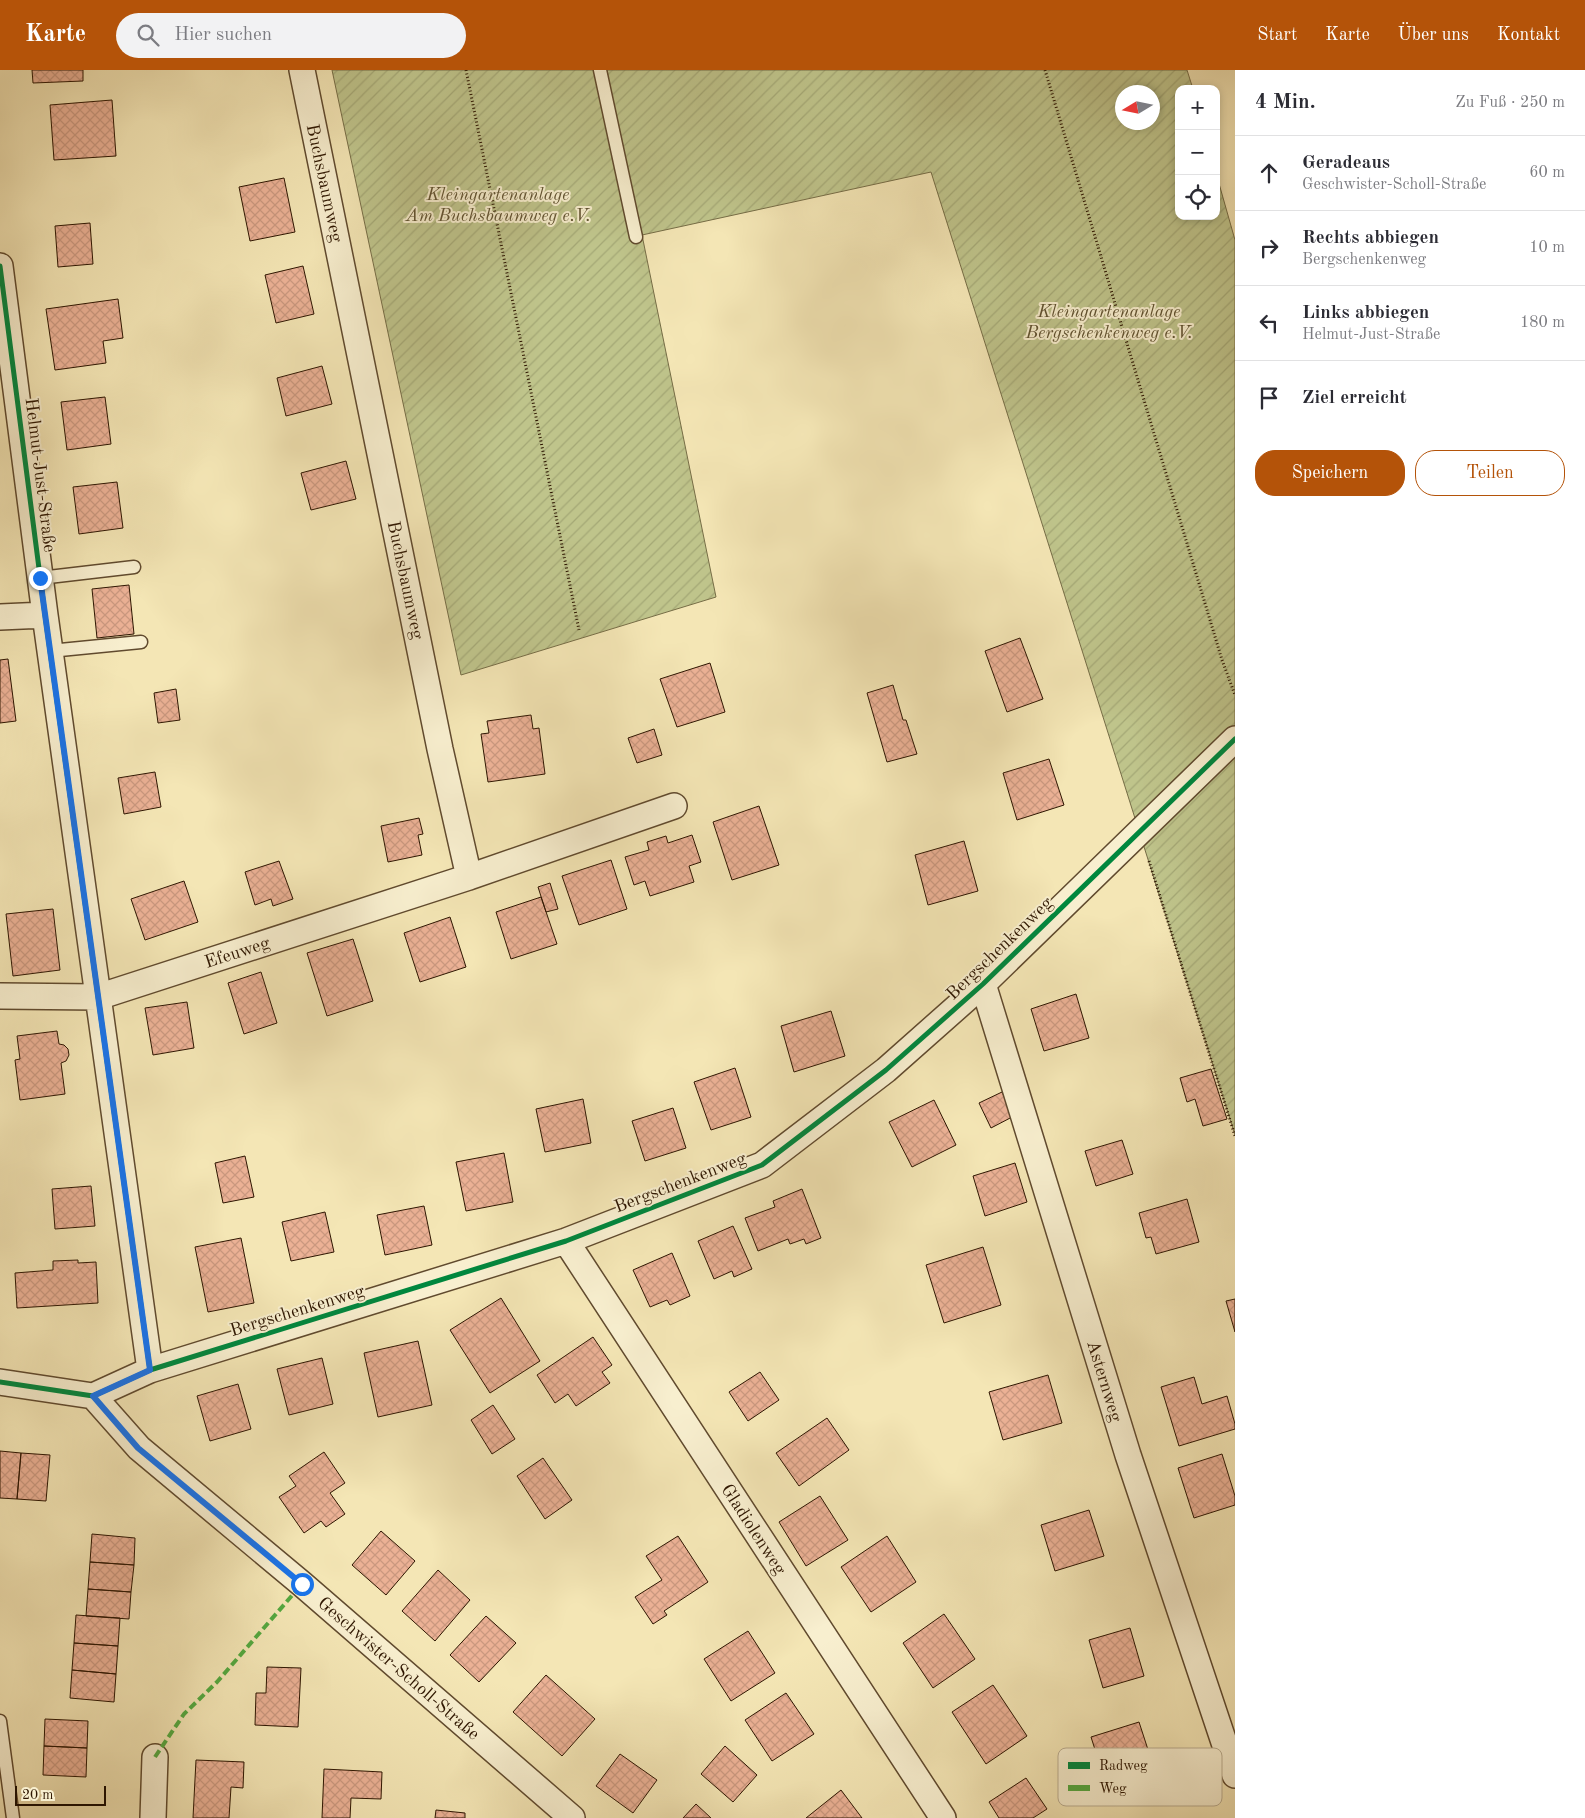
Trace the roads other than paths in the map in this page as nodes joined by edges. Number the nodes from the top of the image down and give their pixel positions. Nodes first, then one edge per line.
1 (302, 70) edge
2 (600, 70) edge
3 (636, 237) dead end
4 (0, 266) edge
5 (134, 567) dead end
6 (40, 578) junction
7 (45, 616) junction
8 (0, 618) edge
9 (141, 642) dead end
10 (50, 651) junction
11 (1235, 739) edge
12 (674, 806) dead end
13 (470, 877) junction
14 (983, 984) junction
15 (0, 996) edge
16 (98, 997) junction
17 (566, 1241) junction
18 (150, 1370) junction
19 (0, 1382) edge
20 (93, 1396) junction
21 (0, 1721) edge
22 (155, 1757) dead end
23 (1235, 1775) edge
24 (570, 1817) edge
25 (13, 1818) edge
26 (153, 1818) edge
27 (943, 1818) edge

1 - 13 street, Buchsbaumweg
2 - 3 lane
4 - 6 street, Helmut-Just-Straße
5 - 6 lane
6 - 7 street, Helmut-Just-Straße
7 - 8 street
7 - 10 street, Helmut-Just-Straße
9 - 10 lane
10 - 16 street, Helmut-Just-Straße
11 - 14 street, Bergschenkenweg
12 - 13 street
13 - 16 street, Efeuweg
14 - 17 street, Bergschenkenweg
14 - 23 street, Asternweg
15 - 16 street, Efeuweg
16 - 18 street, Helmut-Just-Straße
17 - 18 street, Bergschenkenweg
17 - 27 street, Gladiolenweg
18 - 20 street, Bergschenkenweg
19 - 20 street
20 - 24 street, Geschwister-Scholl-Straße
21 - 25 lane
22 - 26 street

